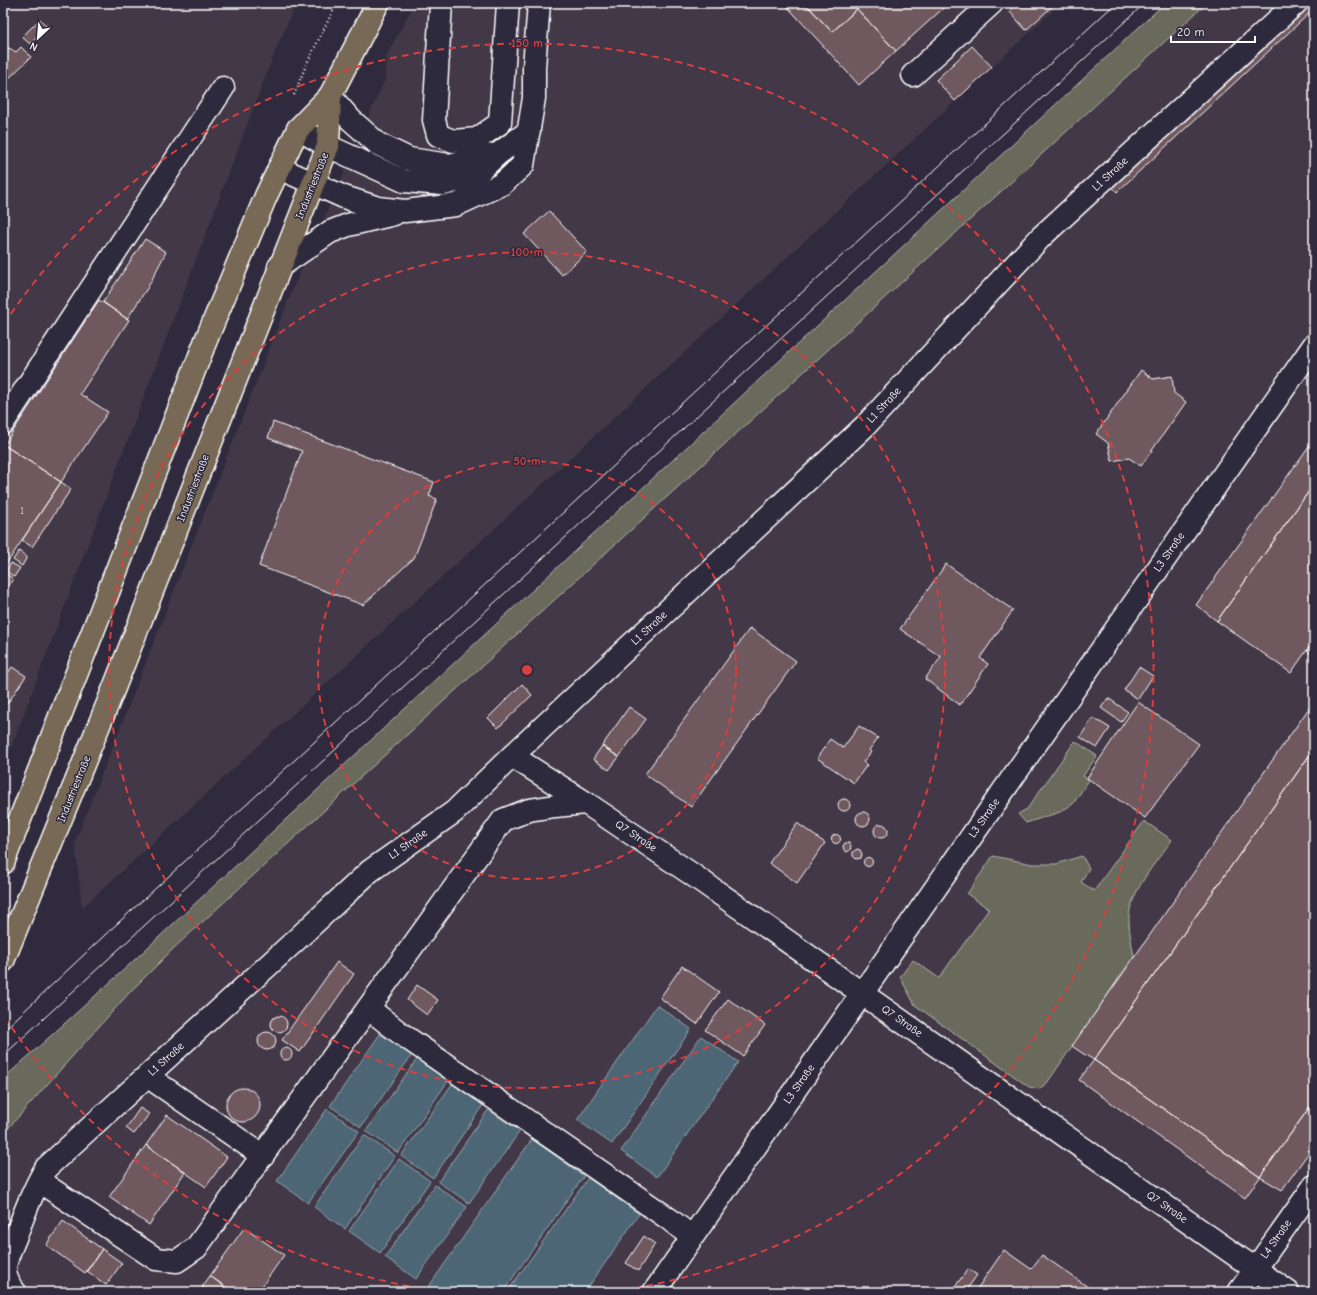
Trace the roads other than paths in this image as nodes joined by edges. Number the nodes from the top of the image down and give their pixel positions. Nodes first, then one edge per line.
1 (378, 3) edge
2 (441, 3) edge
3 (508, 3) edge
4 (538, 3) edge
5 (992, 3) edge
6 (1296, 3) edge
7 (913, 75) dead end
8 (224, 88) dead end
9 (330, 96) junction
10 (298, 129) junction
11 (529, 131) junction
12 (328, 146) junction
13 (498, 154) junction
14 (279, 168) junction
15 (313, 182) junction
16 (405, 211) junction
17 (279, 267) junction
18 (1314, 345) edge
19 (3, 423) edge
20 (512, 756) junction
21 (586, 803) junction
22 (3, 863) edge
23 (3, 962) edge
24 (863, 993) junction
25 (368, 1008) junction
26 (147, 1076) junction
27 (262, 1156) junction
28 (39, 1181) junction
29 (1314, 1186) edge
30 (692, 1237) junction
31 (1256, 1269) junction
32 (15, 1292) edge
33 (654, 1292) edge
34 (1239, 1292) edge
35 (1288, 1292) edge

1 - 9 main road
2 - 3 lane
4 - 11 lane
5 - 7 lane
6 - 20 lane, L1 Straße
8 - 19 lane
9 - 10 main road
9 - 12 main road, Industriestraße
9 - 13 lane
10 - 12 lane
10 - 14 main road
11 - 13 lane
11 - 16 lane
12 - 13 lane
12 - 15 main road, Industriestraße
14 - 15 lane
14 - 22 main road
15 - 16 lane
15 - 17 main road, Industriestraße
16 - 17 lane
17 - 23 main road, Industriestraße
18 - 24 lane, L3 Straße
20 - 21 lane, Q7 Straße
20 - 26 lane, L1 Straße
21 - 24 lane, Q7 Straße
21 - 25 lane
24 - 30 lane, L3 Straße
24 - 31 lane, Q7 Straße
25 - 27 lane
25 - 30 lane
26 - 27 lane
26 - 28 lane, L1 Straße
27 - 28 lane
28 - 32 lane, L1 Straße
29 - 31 lane, L4 Straße
30 - 33 lane, L3 Straße
31 - 34 lane, L4 Straße
31 - 35 lane, Q7 Straße

